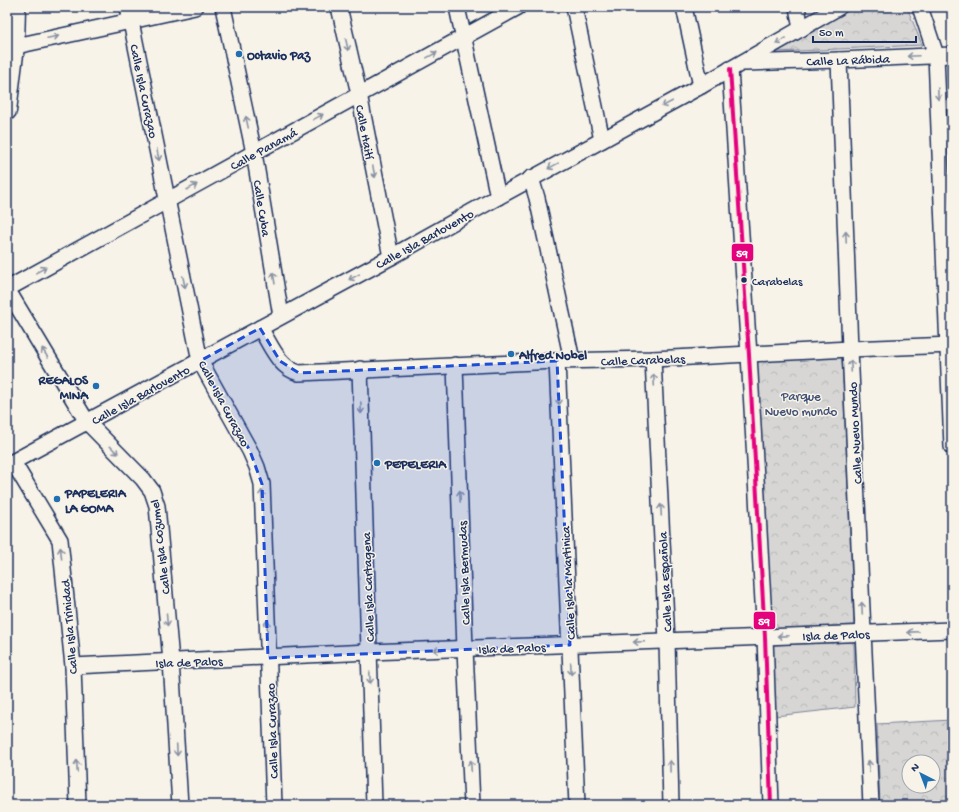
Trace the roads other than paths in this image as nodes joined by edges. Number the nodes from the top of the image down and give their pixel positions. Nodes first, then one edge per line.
1 (16, 7) edge
2 (195, 7) edge
3 (223, 7) edge
4 (339, 7) edge
5 (457, 7) edge
6 (518, 7) edge
7 (574, 7) edge
8 (684, 7) edge
9 (797, 7) edge
10 (839, 7) edge
11 (920, 7) edge
12 (129, 14) edge
13 (801, 29) junction
14 (464, 37) junction
15 (11, 47) edge
16 (952, 54) edge
17 (936, 55) junction
18 (839, 60) junction
19 (737, 66) junction
20 (700, 86) junction
21 (359, 94) junction
22 (7, 111) edge
23 (602, 140) junction
24 (254, 153) junction
25 (531, 178) junction
26 (498, 196) junction
27 (168, 201) junction
28 (391, 257) junction
29 (7, 289) edge
30 (281, 316) junction
31 (260, 328) junction
32 (950, 346) edge
33 (850, 349) junction
34 (749, 355) junction
35 (653, 359) junction
36 (557, 360) junction
37 (572, 360) junction
38 (200, 361) junction
39 (455, 365) junction
40 (360, 369) junction
41 (87, 422) junction
42 (952, 447) edge
43 (10, 464) edge
44 (952, 630) edge
45 (863, 633) junction
46 (765, 637) junction
47 (667, 641) junction
48 (570, 645) junction
49 (465, 649) junction
50 (369, 652) junction
51 (268, 658) junction
52 (171, 661) junction
53 (73, 666) junction
54 (78, 805) edge
55 (180, 805) edge
56 (274, 805) edge
57 (374, 805) edge
58 (472, 805) edge
59 (577, 805) edge
60 (671, 805) edge
61 (771, 805) edge
62 (871, 805) edge

1 - 15 main road
2 - 12 street
24 -> 3 street, Calle Cuba
4 -> 21 street, Calle Haití
5 - 14 street
6 - 14 street, Calle Panamá
7 - 23 street
8 - 20 street
9 - 13 street
10 - 13 street, Calle Isla Barlovento
11 - 17 street
15 -> 12 street
12 -> 27 street, Calle Isla Curazao
13 -> 19 street, Calle Isla Barlovento
21 -> 14 street, Calle Panamá
14 - 26 street
15 - 22 main road
16 - 17 street, Calle La Rábida
17 -> 18 street, Calle La Rábida
17 -> 32 street
18 - 19 street, Calle La Rábida
33 -> 18 street, Calle Nuevo Mundo
19 - 20 street, Calle Isla Barlovento
19 - 34 street
20 -> 23 street, Calle Isla Barlovento
24 -> 21 street, Calle Panamá
21 -> 28 street, Calle Haití
23 -> 25 street, Calle Isla Barlovento
27 -> 24 street, Calle Panamá
30 -> 24 street, Calle Cuba
25 - 26 street, Calle Isla Barlovento
25 - 37 street
26 - 28 street, Calle Isla Barlovento
29 -> 27 street, Calle Panamá
27 -> 38 street, Calle Isla Curazao
28 -> 30 street, Calle Isla Barlovento
41 -> 29 street, Calle Isla Cozumel
30 - 31 street, Calle Isla Barlovento
31 - 38 street, Calle Isla Barlovento
31 - 40 street, Calle Carabelas
32 - 33 street, Calle Carabelas
32 - 42 street
33 - 34 street, Calle Carabelas
45 -> 33 street, Calle Nuevo Mundo
34 - 35 street, Calle Carabelas
34 - 46 street
35 - 37 street, Calle Carabelas
47 -> 35 street, Calle Isla Española
36 - 37 street, Calle Carabelas
36 - 39 street, Calle Carabelas
36 -> 48 street, Calle Isla la Martinica
38 - 41 street, Calle Isla Barlovento
51 -> 38 street, Calle Isla Curazao
39 - 40 street, Calle Carabelas
49 -> 39 street, Calle Isla Bermudas
40 -> 50 street, Calle Isla Cartagena
41 - 43 street, Calle Isla Barlovento
41 -> 52 street, Calle Isla Cozumel
53 -> 43 street, Calle Isla Trinidad
44 -> 45 street, Isla de Palos
45 -> 46 street, Isla de Palos
62 -> 45 street, Calle Nuevo Mundo
46 - 47 street, Isla de Palos
46 - 61 street
47 -> 48 street, Isla de Palos
60 -> 47 street, Calle Isla Española
48 - 49 street, Isla de Palos
48 -> 59 street, Calle Isla la Martinica
49 -> 50 street, Isla de Palos
58 -> 49 street, Calle Isla Bermudas
50 - 51 street, Isla de Palos
50 -> 57 street, Calle Isla Cartagena
51 - 52 street, Isla de Palos
51 - 56 street, Calle Isla Curazao
52 - 53 street, Isla de Palos
52 -> 55 street, Calle Isla Cozumel
54 -> 53 street, Calle Isla Trinidad

